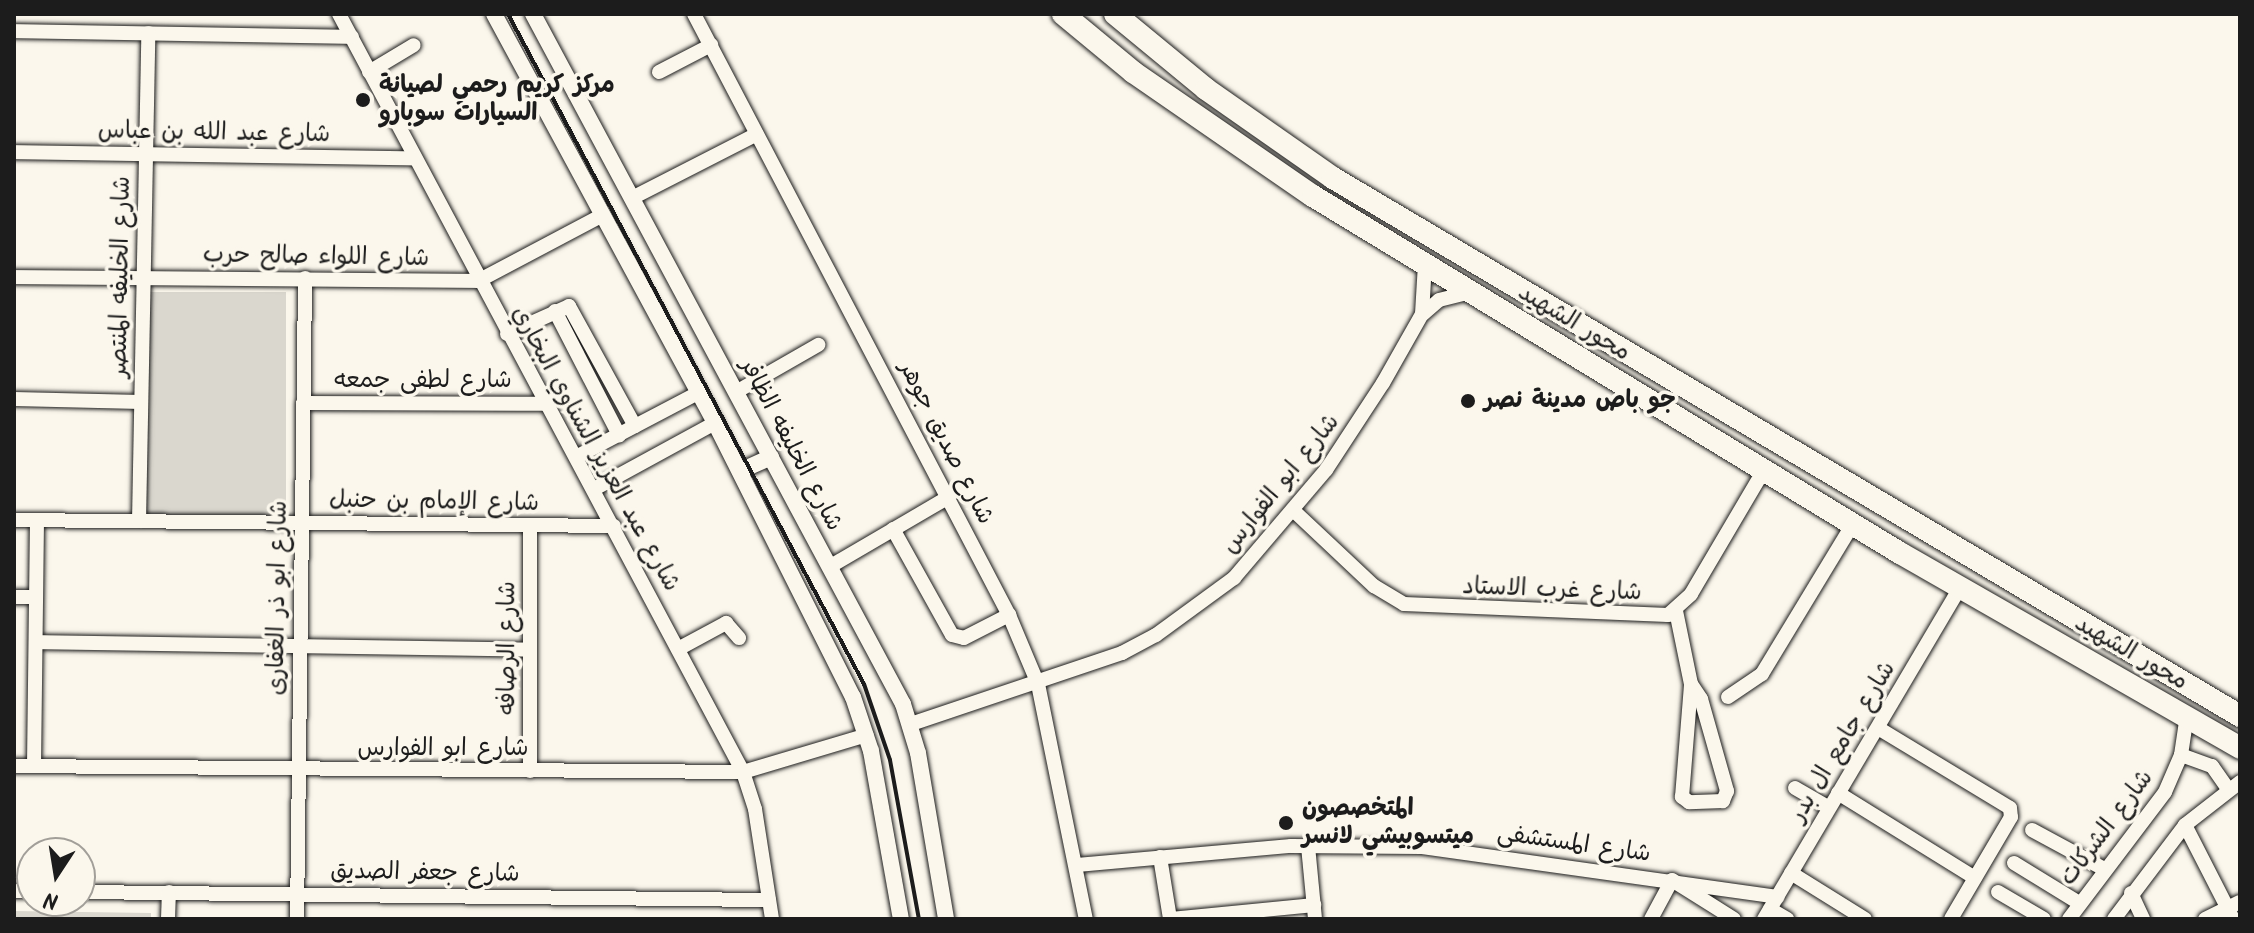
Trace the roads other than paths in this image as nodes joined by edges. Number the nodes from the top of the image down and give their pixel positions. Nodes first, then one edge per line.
1 (339, 14) edge
2 (494, 14) edge
3 (533, 14) edge
4 (694, 14) edge
5 (1063, 14) edge
6 (1115, 14) edge
7 (14, 31) edge
8 (148, 33) junction
9 (352, 37) junction
10 (414, 45) dead end
11 (711, 45) junction
12 (369, 72) junction
13 (659, 72) dead end
14 (757, 134) junction
15 (14, 152) edge
16 (146, 155) junction
17 (413, 158) junction
18 (632, 198) junction
19 (601, 216) junction
20 (1425, 264) junction
21 (14, 277) edge
22 (143, 278) junction
23 (305, 278) junction
24 (478, 281) junction
25 (1471, 292) junction
26 (555, 311) junction
27 (1422, 314) junction
28 (507, 334) junction
29 (818, 345) dead end
30 (736, 392) junction
31 (698, 393) junction
32 (14, 399) edge
33 (141, 402) junction
34 (303, 403) junction
35 (543, 404) junction
36 (715, 423) junction
37 (635, 426) junction
38 (619, 435) junction
39 (576, 457) junction
40 (771, 457) junction
41 (1764, 470) junction
42 (740, 471) junction
43 (594, 489) junction
44 (949, 497) junction
45 (1294, 511) junction
46 (14, 520) edge
47 (37, 520) junction
48 (139, 521) junction
49 (301, 523) junction
50 (1853, 524) junction
51 (530, 526) junction
52 (614, 526) junction
53 (1921, 528) junction
54 (893, 529) junction
55 (1948, 544) junction
56 (1900, 553) junction
57 (829, 567) junction
58 (1936, 574) junction
59 (1960, 587) junction
60 (14, 597) edge
61 (36, 597) junction
62 (1676, 611) junction
63 (1009, 615) junction
64 (739, 638) dead end
65 (36, 642) junction
66 (300, 647) junction
67 (678, 649) junction
68 (530, 650) junction
69 (1038, 684) junction
70 (1691, 684) junction
71 (1728, 697) dead end
72 (2187, 715) junction
73 (2240, 716) edge
74 (911, 724) junction
75 (1878, 728) junction
76 (867, 735) junction
77 (2240, 748) edge
78 (2181, 755) junction
79 (14, 766) edge
80 (34, 766) junction
81 (298, 771) junction
82 (530, 771) junction
83 (743, 772) junction
84 (2234, 785) edge
85 (1795, 788) dead end
86 (1838, 793) junction
87 (1829, 808) junction
88 (2185, 825) junction
89 (2032, 830) dead end
90 (1308, 846) junction
91 (1160, 857) junction
92 (2014, 863) dead end
93 (1077, 865) junction
94 (2104, 869) junction
95 (1791, 873) junction
96 (1975, 878) junction
97 (1672, 880) junction
98 (96, 892) edge
99 (169, 892) junction
100 (1998, 892) dead end
101 (297, 893) junction
102 (2131, 893) junction
103 (769, 900) junction
104 (2079, 903) junction
105 (1770, 908) edge
106 (2234, 910) edge
107 (1314, 912) edge
108 (1653, 918) edge
109 (168, 919) edge
110 (297, 919) edge
111 (772, 919) edge
112 (901, 919) edge
113 (946, 919) edge
114 (1086, 919) edge
115 (1170, 919) edge
116 (1734, 919) edge
117 (1787, 919) edge
118 (1865, 919) edge
119 (1951, 919) edge
120 (2044, 919) edge
121 (2069, 919) edge
122 (2114, 919) edge
123 (2143, 919) edge
124 (2205, 919) edge

1 - 9 street, شارع عبد العزيز الشناوي البخاري
2 - 19 street
3 - 18 street, شارع الخليفه الظافر
4 - 11 street, شارع صديق جوهر
5 - 20 main road, محور الشهيد
6 - 53 main road, محور الشهيد
7 - 8 street
8 - 9 street
8 - 16 street, شارع الخليفه المنتصر
9 - 12 street, شارع عبد العزيز الشناوي البخاري
10 - 12 street
11 - 13 street
11 - 14 street, شارع صديق جوهر
12 - 17 street, شارع عبد العزيز الشناوي البخاري
14 - 18 street
14 - 44 street, شارع صديق جوهر
15 - 16 street, شارع عبد الله بن عباس
16 - 17 street, شارع عبد الله بن عباس
16 - 22 street, شارع الخليفه المنتصر
17 - 24 street, شارع عبد العزيز الشناوي البخاري
18 - 30 street, شارع الخليفه الظافر
19 - 24 street, شارع اللواء صالح حرب
19 - 31 street
20 - 25 main road, محور الشهيد
20 - 27 street, شارع ابو الفوارس
21 - 22 street, شارع اللواء صالح حرب
22 - 23 street, شارع اللواء صالح حرب
22 - 33 street, شارع الخليفه المنتصر
23 - 24 street, شارع اللواء صالح حرب
23 - 34 street, شارع ابو ذر الغفارى
24 - 28 street, شارع عبد العزيز الشناوي البخاري
25 - 27 street
25 - 41 main road, محور الشهيد
26 - 28 street
26 - 37 street
26 - 38 street
27 - 45 street, شارع ابو الفوارس
28 - 35 street, شارع عبد العزيز الشناوي البخاري
29 - 30 street
30 - 40 street, شارع الخليفه الظافر
31 - 36 street
31 - 37 street
32 - 33 street
33 - 48 street, شارع الخليفه المنتصر
34 - 35 street, شارع لطفى جمعه
34 - 49 street, شارع ابو ذر الغفارى
35 - 39 street, شارع عبد العزيز الشناوي البخاري
36 - 42 street
36 - 43 street
37 - 38 street
38 - 39 street
39 - 43 street, شارع عبد العزيز الشناوي البخاري
40 - 42 street
40 - 57 street, شارع الخليفه الظافر
41 - 50 main road, محور الشهيد
41 - 62 street, شارع غرب الاستاد
42 - 76 street
43 - 52 street, شارع عبد العزيز الشناوي البخاري
44 - 54 street
44 - 63 street, شارع صديق جوهر
45 - 62 street, شارع غرب الاستاد
45 - 69 street, شارع ابو الفوارس
46 - 47 street, شارع الإمام بن حنبل
47 - 48 street, شارع الإمام بن حنبل
47 - 61 street
48 - 49 street, شارع الإمام بن حنبل
49 - 51 street, شارع الإمام بن حنبل
49 - 66 street, شارع ابو ذر الغفارى
50 - 56 main road, محور الشهيد
50 - 71 street
51 - 52 street, شارع الإمام بن حنبل
51 - 68 street, شارع الرصافه
52 - 67 street, شارع عبد العزيز الشناوي البخاري
53 - 55 main road, محور الشهيد
53 - 56 main road
54 - 57 street
54 - 63 street
55 - 58 main road
55 - 73 main road, محور الشهيد
56 - 58 main road, محور الشهيد
57 - 74 street, شارع الخليفه الظافر
58 - 59 main road, محور الشهيد
59 - 72 main road, محور الشهيد
59 - 75 street, شارع جامع ال بدر
60 - 61 street
61 - 65 street
62 - 70 street
63 - 69 street, شارع صديق جوهر
64 - 67 street
65 - 66 street
65 - 80 street
66 - 68 street
66 - 81 street, شارع ابو ذر الغفارى
67 - 83 street, شارع عبد العزيز الشناوي البخاري
68 - 82 street, شارع الرصافه
69 - 74 street, شارع ابو الفوارس
69 - 93 street, شارع صديق جوهر
70 - 70 street
72 - 77 main road, محور الشهيد
72 - 78 street, شارع الشركات
74 - 113 street, شارع الخليفه الظافر
75 - 86 street, شارع جامع ال بدر
75 - 96 street
76 - 83 street, شارع ابو الفوارس
76 - 112 street
78 - 84 street
78 - 94 street, شارع الشركات
79 - 80 street, شارع ابو الفوارس
80 - 81 street, شارع ابو الفوارس
81 - 82 street, شارع ابو الفوارس
81 - 101 street, شارع ابو ذر الغفارى
82 - 83 street, شارع ابو الفوارس
83 - 103 street, شارع عبد العزيز الشناوي البخاري
84 - 88 street
85 - 87 street
86 - 87 street, شارع جامع ال بدر
86 - 96 street
87 - 95 street, شارع جامع ال بدر
88 - 102 street
88 - 106 street
89 - 94 street
90 - 91 street, شارع المستشفى
90 - 97 street, شارع المستشفى
90 - 107 street
91 - 93 street, شارع المستشفى
91 - 115 street
92 - 104 street
93 - 114 street, شارع صديق جوهر
94 - 104 street, شارع الشركات
95 - 105 street, شارع جامع ال بدر
95 - 118 street
96 - 119 street
97 - 105 street, شارع المستشفى
97 - 108 street
97 - 116 street
98 - 99 street, شارع جعفر الصديق
99 - 101 street, شارع جعفر الصديق
99 - 109 street
100 - 120 street
101 - 103 street, شارع جعفر الصديق
101 - 110 street, شارع ابو ذر الغفارى
102 - 122 street
102 - 123 street
103 - 111 street, شارع عبد العزيز الشناوي البخاري
104 - 121 street, شارع الشركات
105 - 117 street
106 - 124 street
107 - 115 street

